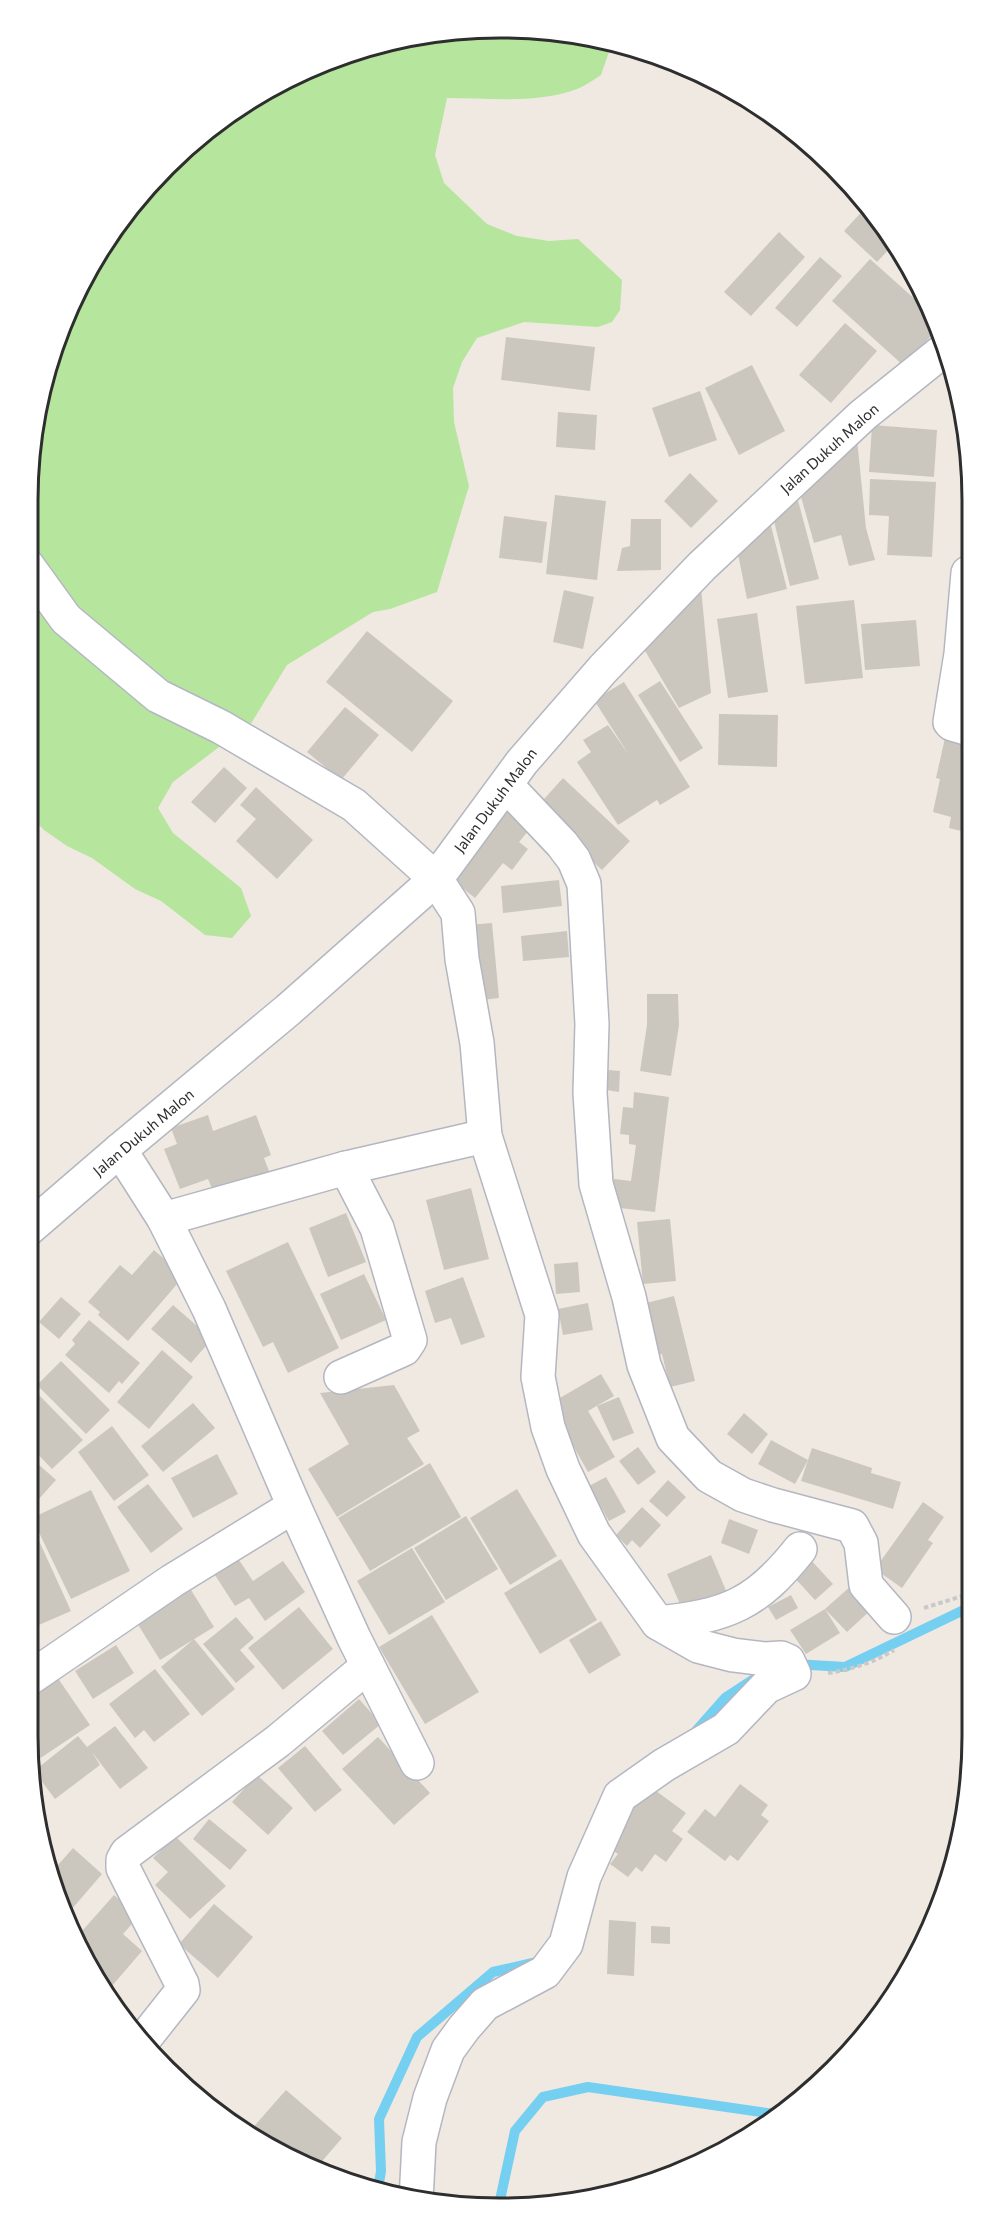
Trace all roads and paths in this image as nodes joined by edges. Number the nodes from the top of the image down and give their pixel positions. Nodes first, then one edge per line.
1 (938, 355) edge
2 (38, 581) edge
3 (962, 642) edge
4 (962, 727) edge
5 (506, 785) junction
6 (436, 879) junction
7 (485, 1136) junction
8 (120, 1149) junction
9 (346, 1168) junction
10 (164, 1219) junction
11 (38, 1220) edge
12 (341, 1377) dead end
13 (294, 1506) junction
14 (800, 1549) dead end
15 (962, 1598) edge
16 (658, 1623) junction
17 (897, 1632) junction
18 (368, 1666) junction
19 (791, 1668) junction
20 (38, 1672) edge
21 (417, 1763) dead end
22 (147, 2035) edge
23 (416, 2191) edge

1 - 5 street, Jalan Dukuh Malon
2 - 6 street
3 - 4 street
5 - 6 street, Jalan Dukuh Malon
5 - 17 street
6 - 7 street
6 - 8 street, Jalan Dukuh Malon
7 - 9 street
7 - 16 street
8 - 10 street
8 - 11 street, Jalan Dukuh Malon
9 - 10 street
9 - 12 street
10 - 13 street
13 - 18 street
13 - 20 street
14 - 16 street
15 - 17 path
16 - 19 street
17 - 19 path
18 - 21 street
18 - 22 street
19 - 23 street

